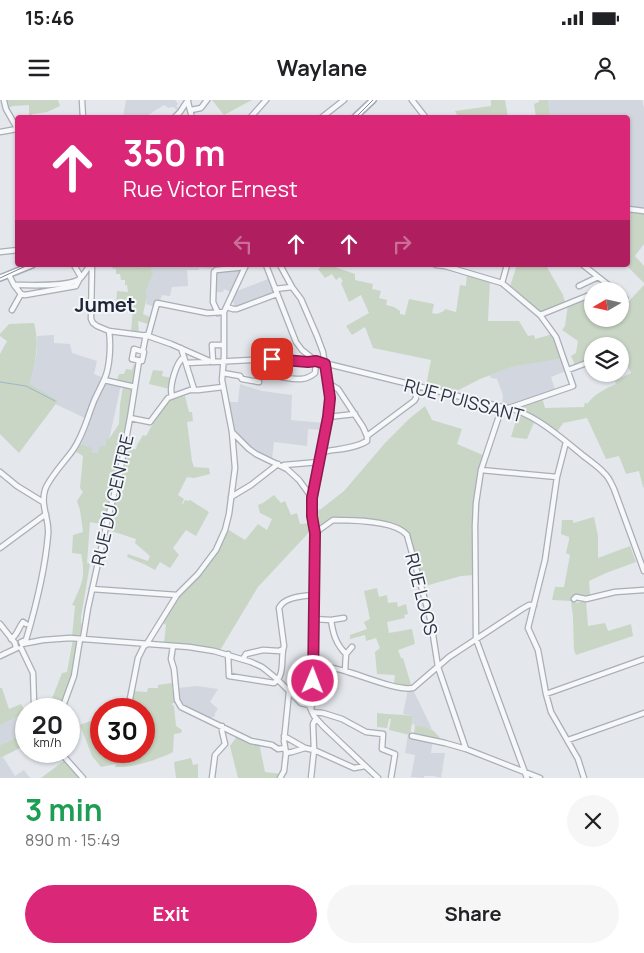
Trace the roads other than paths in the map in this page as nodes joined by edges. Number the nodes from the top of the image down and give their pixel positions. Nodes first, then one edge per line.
1 (82, 100) edge
2 (207, 100) edge
3 (266, 100) edge
4 (344, 100) edge
5 (373, 100) edge
6 (377, 100) edge
7 (412, 100) edge
8 (4, 101) edge
9 (188, 101) edge
10 (191, 110) junction
11 (82, 115) edge
12 (178, 115) edge
13 (192, 115) edge
14 (253, 115) edge
15 (324, 115) edge
16 (357, 115) edge
17 (362, 115) edge
18 (424, 115) edge
19 (15, 125) edge
20 (15, 129) edge
21 (0, 132) edge
22 (630, 209) edge
23 (644, 211) edge
24 (15, 250) edge
25 (0, 252) edge
26 (20, 267) edge
27 (27, 267) edge
28 (75, 267) edge
29 (90, 267) edge
30 (92, 267) edge
31 (238, 267) edge
32 (246, 267) edge
33 (267, 267) edge
34 (281, 267) edge
35 (448, 267) edge
36 (506, 267) edge
37 (585, 267) edge
38 (9, 275) junction
39 (0, 277) edge
40 (598, 277) junction
41 (80, 278) junction
42 (604, 282) edge
43 (502, 283) junction
44 (14, 285) junction
45 (39, 285) junction
46 (60, 286) junction
47 (579, 286) dead end
48 (292, 287) junction
49 (40, 291) junction
50 (276, 292) junction
51 (21, 294) junction
52 (584, 297) edge
53 (227, 307) junction
54 (12, 310) dead end
55 (218, 312) junction
56 (224, 312) junction
57 (540, 315) junction
58 (108, 331) junction
59 (147, 335) junction
60 (224, 345) junction
61 (181, 348) junction
62 (143, 350) junction
63 (184, 357) junction
64 (282, 360) junction
65 (139, 361) junction
66 (316, 361) junction
67 (212, 362) junction
68 (224, 362) junction
69 (186, 363) junction
70 (325, 364) junction
71 (584, 364) edge
72 (568, 370) junction
73 (223, 373) junction
74 (104, 380) junction
75 (259, 382) dead end
76 (328, 383) junction
77 (416, 386) junction
78 (134, 387) junction
79 (223, 387) junction
80 (194, 389) junction
81 (172, 396) junction
82 (502, 407) junction
83 (508, 408) junction
84 (355, 414) junction
85 (328, 417) junction
86 (130, 418) junction
87 (232, 432) junction
88 (367, 436) junction
89 (566, 442) junction
90 (322, 452) junction
91 (319, 462) junction
92 (280, 465) junction
93 (481, 470) junction
94 (0, 472) edge
95 (557, 477) junction
96 (232, 497) junction
97 (312, 498) junction
98 (43, 502) junction
99 (46, 514) junction
100 (315, 533) junction
101 (0, 548) edge
102 (644, 571) edge
103 (92, 589) junction
104 (644, 590) edge
105 (177, 595) junction
106 (313, 595) junction
107 (574, 599) dead end
108 (534, 605) junction
109 (344, 618) dead end
110 (314, 619) junction
111 (331, 620) junction
112 (0, 624) edge
113 (26, 624) dead end
114 (81, 639) junction
115 (476, 639) junction
116 (18, 644) junction
117 (146, 644) junction
118 (173, 646) junction
119 (352, 647) dead end
120 (283, 649) junction
121 (228, 654) junction
122 (346, 654) junction
123 (0, 656) edge
124 (243, 659) junction
125 (644, 659) edge
126 (313, 664) junction
127 (438, 667) junction
128 (345, 671) junction
129 (278, 681) junction
130 (289, 692) junction
131 (546, 694) junction
132 (34, 698) edge
133 (66, 698) edge
134 (130, 698) edge
135 (311, 710) junction
136 (644, 713) edge
137 (318, 720) junction
138 (222, 726) junction
139 (284, 736) junction
140 (412, 736) dead end
141 (568, 740) junction
142 (305, 748) junction
143 (466, 749) junction
144 (285, 750) junction
145 (314, 750) junction
146 (70, 763) edge
147 (366, 766) junction
148 (524, 772) junction
149 (83, 778) edge
150 (212, 778) edge
151 (280, 778) edge
152 (311, 778) edge
153 (378, 778) edge
154 (391, 778) edge
155 (527, 778) edge
156 (540, 778) edge
157 (584, 778) edge

1 - 11 street
2 - 10 street
3 - 14 street
4 - 15 street
5 - 16 main road
6 - 17 main road
7 - 18 street
8 - 19 street
9 - 10 street
9 - 12 street
10 - 13 street
20 - 21 street
22 - 23 street
24 - 25 street
26 - 39 main road
27 - 38 main road
28 - 41 street
29 - 41 street
30 - 58 street
31 - 55 street
32 - 53 street
33 - 50 street, RUE PUISSANT
34 - 48 street
35 - 43 street
36 - 43 street
37 - 40 street
38 - 39 main road
38 - 44 street
40 - 42 street
40 - 47 street
41 - 46 street
43 - 57 street
44 - 45 street
44 - 51 street
45 - 46 street
45 - 49 street
46 - 49 street
48 - 50 street
48 - 70 street
49 - 51 street
50 - 53 street
50 - 66 street, RUE PUISSANT
51 - 54 street
52 - 57 street
53 - 56 street
55 - 56 street
55 - 59 street
56 - 60 street
57 - 72 street
58 - 59 street
58 - 74 street
59 - 61 street
59 - 62 street
60 - 67 street
60 - 68 street
61 - 63 street
61 - 67 street
62 - 65 street
62 - 65 street
63 - 69 street
63 - 81 street
64 - 66 street
64 - 66 street
64 - 68 street
65 - 78 street, RUE DU CENTRE
66 - 70 street, RUE PUISSANT
67 - 68 street
67 - 69 street
68 - 73 street
69 - 80 street
70 - 76 street
70 - 77 street, RUE PUISSANT
71 - 72 street
72 - 83 street
73 - 75 street
73 - 79 street
74 - 78 street
74 - 98 street
76 - 84 street
76 - 85 street
77 - 82 street, RUE PUISSANT
77 - 88 street
78 - 86 street, RUE DU CENTRE
79 - 80 street
79 - 87 street
80 - 81 street
81 - 86 street
82 - 83 street, RUE PUISSANT
82 - 93 street
83 - 89 street, RUE PUISSANT
84 - 85 street
84 - 88 street
85 - 90 street
86 - 103 street, RUE DU CENTRE
87 - 92 street
87 - 96 street
88 - 90 street
89 - 95 street
89 - 102 street, RUE PUISSANT
90 - 91 street
91 - 92 street
91 - 97 street
92 - 96 street
92 - 97 street
93 - 95 street
93 - 115 street
94 - 98 street
95 - 108 street
96 - 105 street
97 - 100 street
98 - 99 street
99 - 101 street
99 - 116 street
100 - 106 street
100 - 127 street, RUE LOOS
103 - 105 street
103 - 114 street, RUE DU CENTRE
104 - 107 street
105 - 117 street
106 - 110 street
106 - 120 street
108 - 115 street
108 - 131 street
109 - 111 street
110 - 111 street
110 - 126 street
111 - 122 street
112 - 116 street
113 - 116 street
114 - 116 street
114 - 117 street
114 - 133 street, RUE DU CENTRE
115 - 127 street
115 - 148 street
116 - 123 street
116 - 132 street
117 - 118 street
117 - 134 street
118 - 121 street
118 - 138 street
119 - 122 street
120 - 124 street
120 - 129 street
121 - 124 street
121 - 129 street
122 - 128 street
124 - 129 street
125 - 131 street
126 - 128 street
126 - 135 street
127 - 128 street
127 - 143 street, RUE LOOS
129 - 130 street
130 - 135 street
130 - 139 street
131 - 141 street
135 - 137 street
135 - 154 street
136 - 141 street
137 - 145 street
137 - 147 street
138 - 144 street
138 - 150 street
139 - 142 street
139 - 144 street
140 - 143 street
141 - 157 street
142 - 144 street
142 - 145 street
143 - 148 street
144 - 151 street
145 - 147 street
145 - 152 street
146 - 149 street
147 - 153 street
148 - 155 street
148 - 156 street

